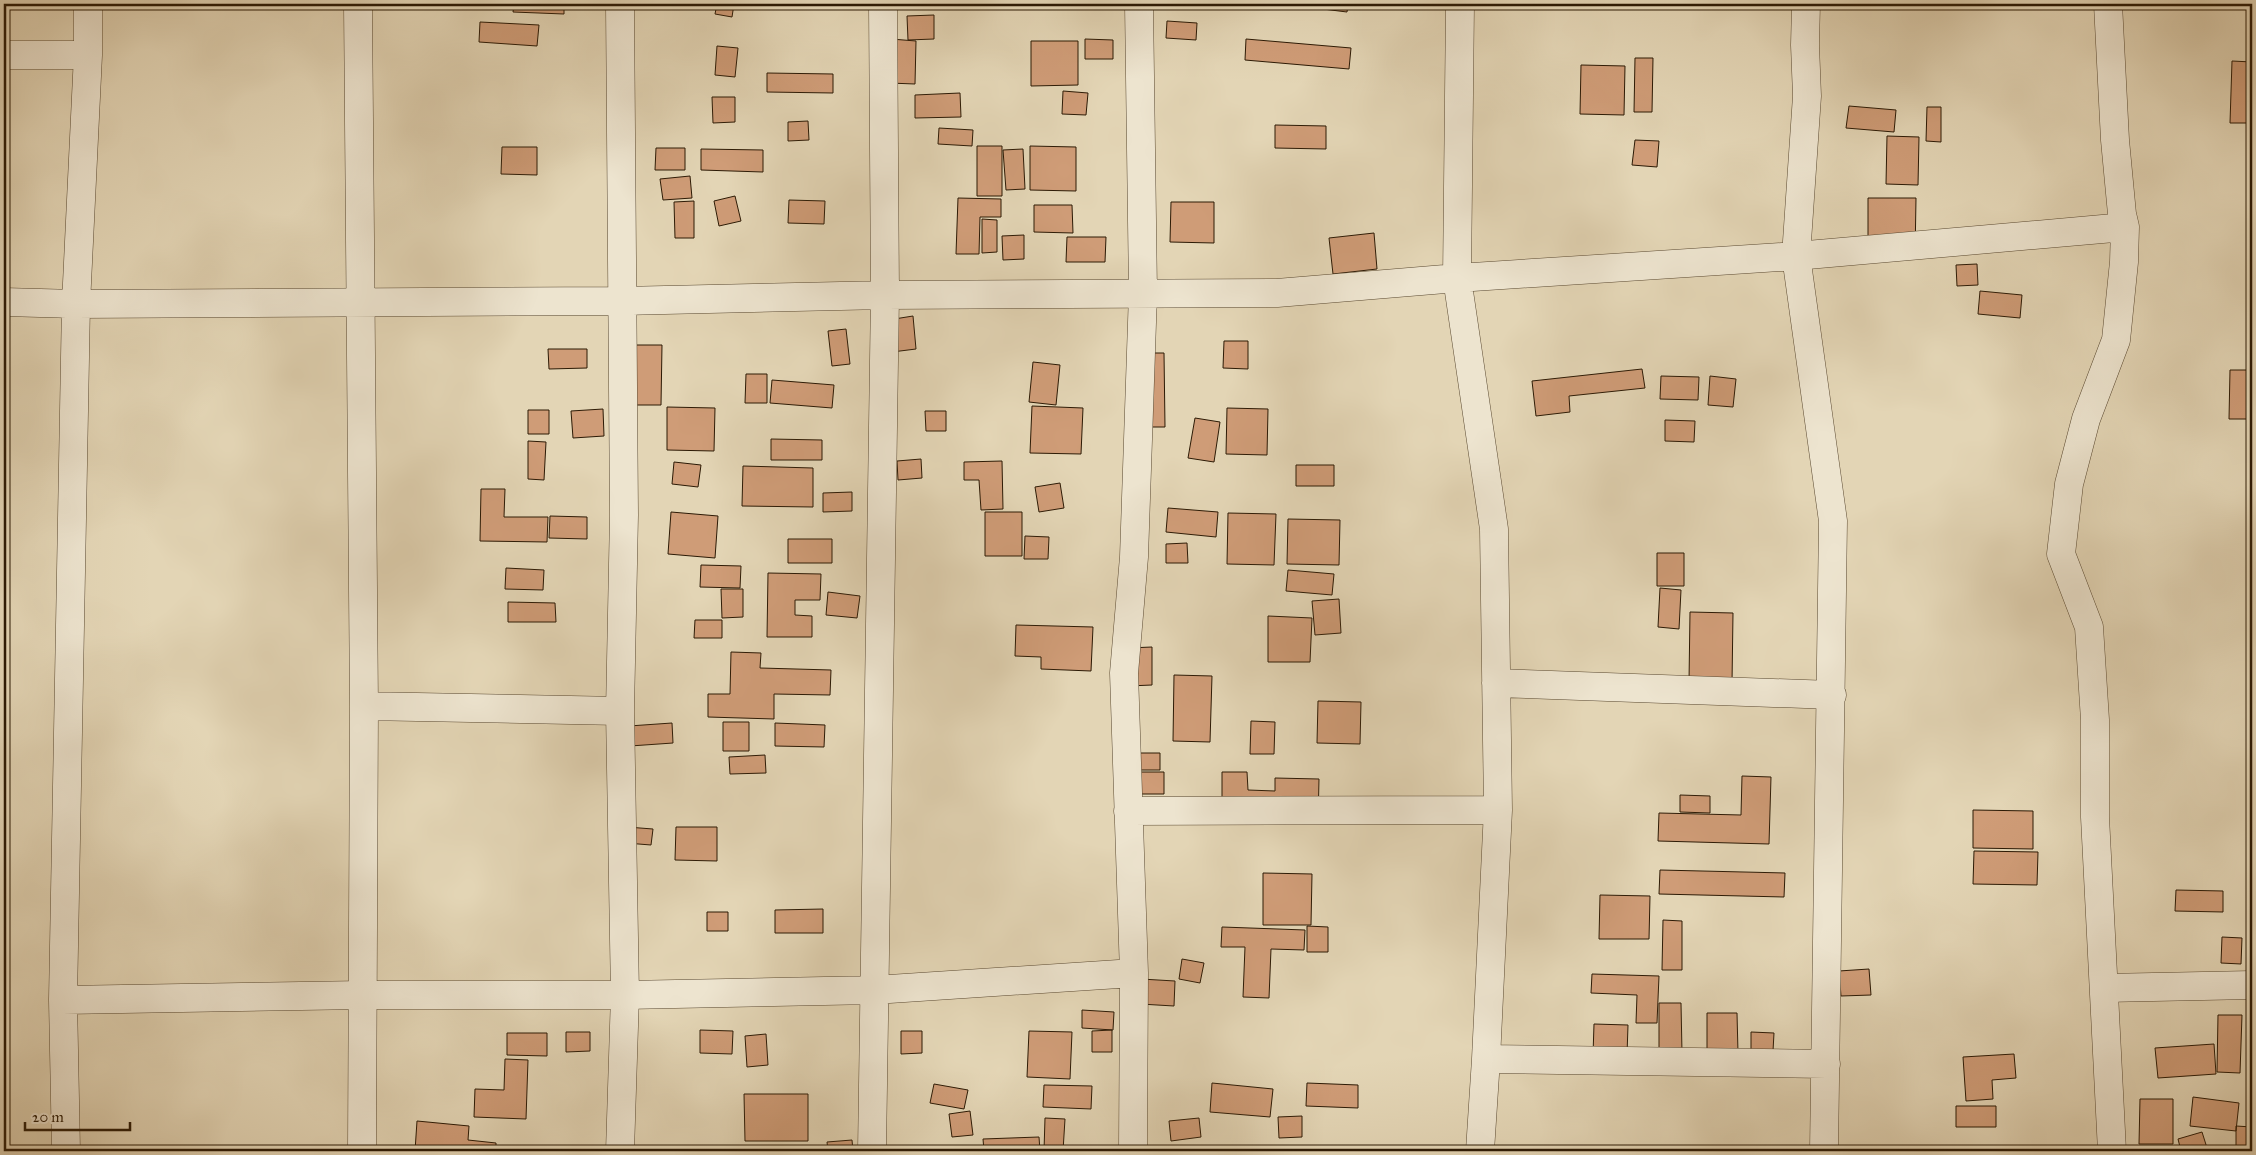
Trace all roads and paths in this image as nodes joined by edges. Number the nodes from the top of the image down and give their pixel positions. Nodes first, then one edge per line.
1 (88, 4) edge
2 (358, 4) edge
3 (620, 4) edge
4 (883, 4) edge
5 (1139, 4) edge
6 (1460, 4) edge
7 (1806, 4) edge
8 (2108, 4) edge
9 (4, 55) edge
10 (88, 55) junction
11 (2125, 227) junction
12 (1796, 256) junction
13 (1457, 278) junction
14 (1143, 293) junction
15 (885, 295) junction
16 (621, 300) junction
17 (4, 302) edge
18 (361, 302) junction
19 (76, 304) junction
20 (1496, 684) junction
21 (1832, 695) junction
22 (364, 706) junction
23 (620, 710) junction
24 (1498, 810) junction
25 (1128, 811) junction
26 (1134, 973) junction
27 (2252, 985) edge
28 (2104, 988) junction
29 (874, 990) junction
30 (363, 995) junction
31 (625, 995) junction
32 (63, 1000) junction
33 (1486, 1059) junction
34 (1826, 1064) junction
35 (66, 1151) edge
36 (362, 1151) edge
37 (620, 1151) edge
38 (872, 1151) edge
39 (1133, 1151) edge
40 (1480, 1151) edge
41 (1824, 1151) edge
42 (2112, 1151) edge

1 - 10 street
2 - 18 street
3 - 16 street
4 - 15 street
5 - 14 street
6 - 13 street
7 - 12 street
8 - 11 street
9 - 10 street
10 - 19 street
11 - 12 street
11 - 28 street
12 - 13 street
12 - 21 street
13 - 14 street
13 - 20 street
14 - 15 street
14 - 25 street
15 - 16 street
15 - 29 street
16 - 18 street
16 - 23 street
17 - 19 street
18 - 19 street
18 - 22 street
19 - 32 street
20 - 21 street
20 - 24 street
21 - 34 street
22 - 23 street
22 - 30 street
23 - 31 street
24 - 25 street
24 - 33 street
25 - 26 street
26 - 29 street
26 - 39 street
27 - 28 street
28 - 42 street
29 - 31 street
29 - 38 street
30 - 31 street
30 - 32 street
30 - 36 street
31 - 37 street
32 - 35 street
33 - 34 street
33 - 40 street
34 - 41 street

